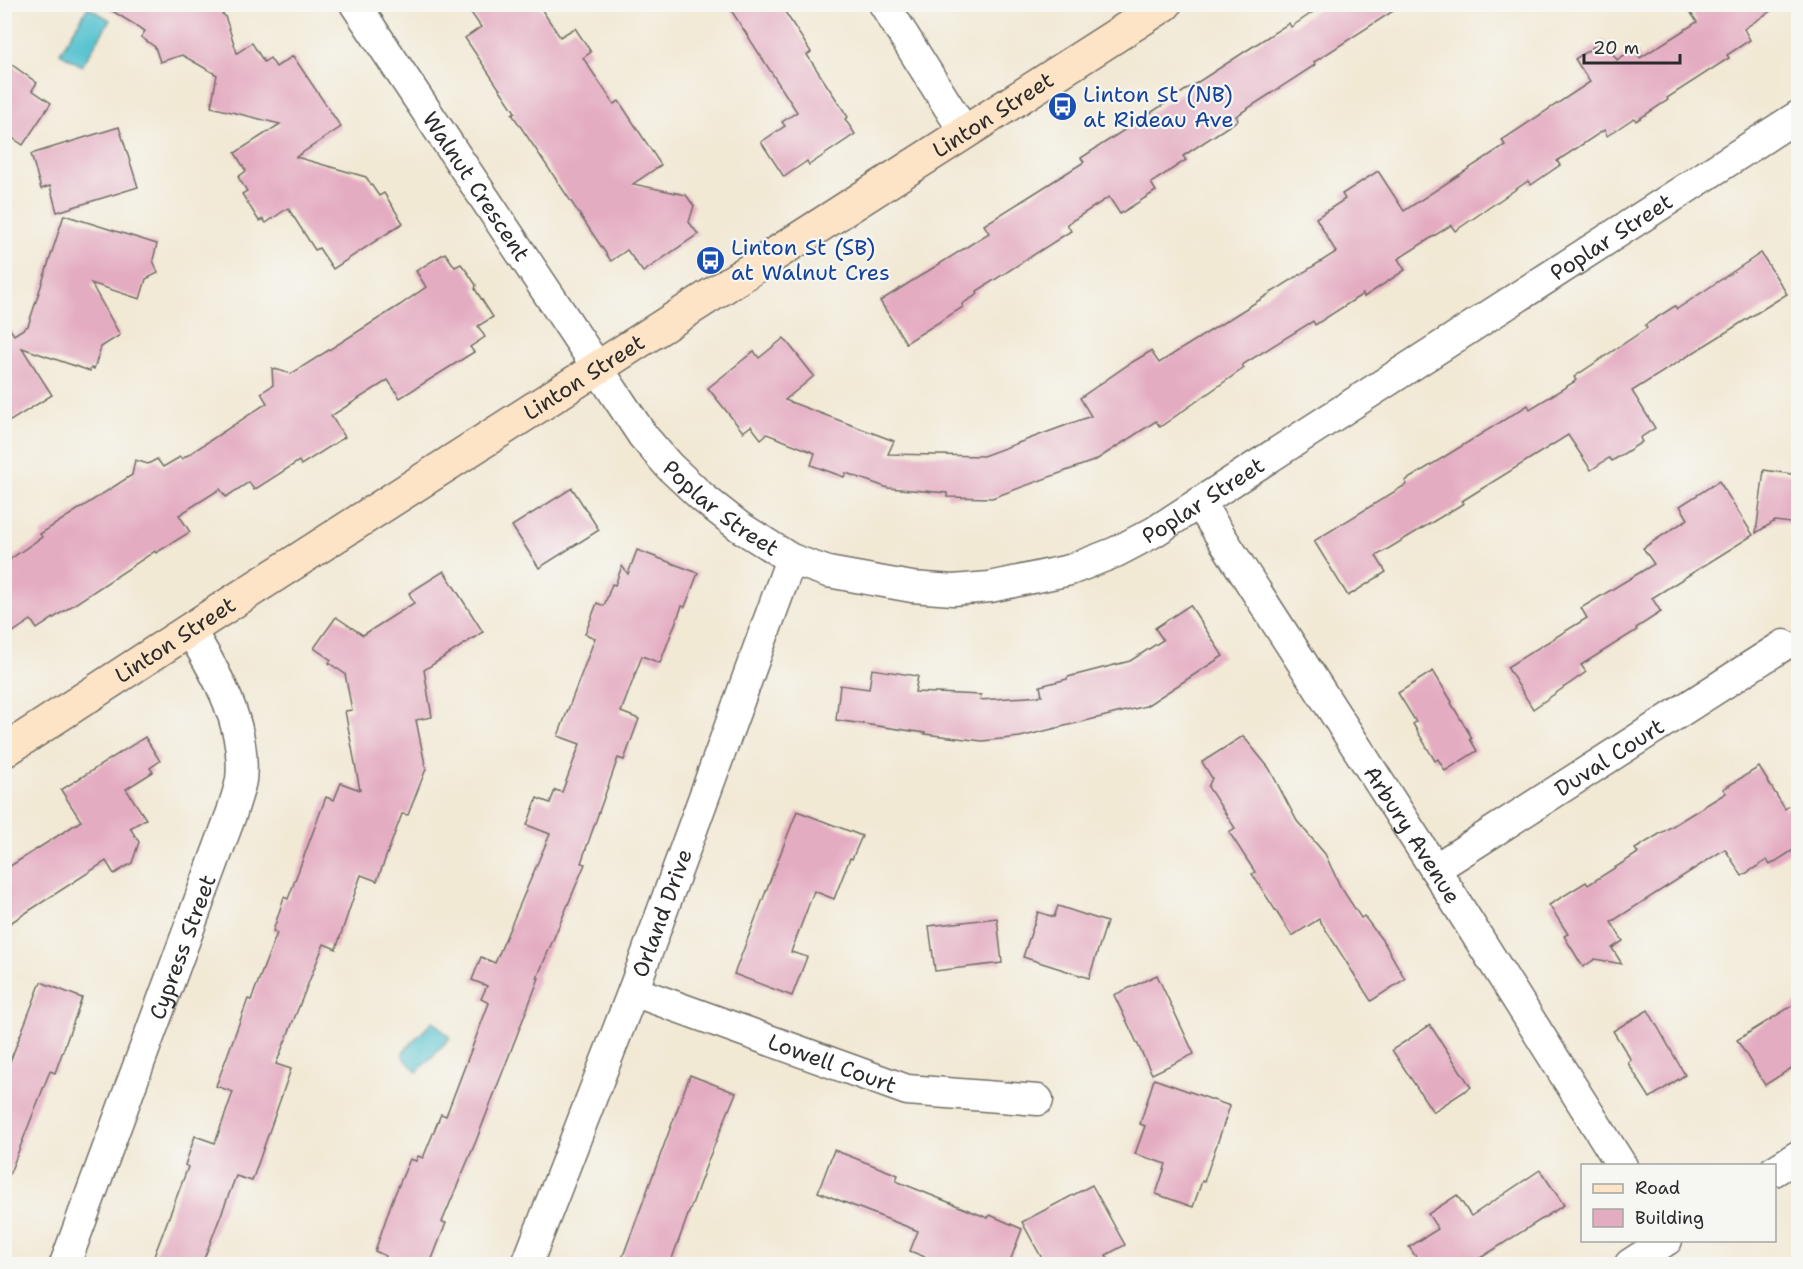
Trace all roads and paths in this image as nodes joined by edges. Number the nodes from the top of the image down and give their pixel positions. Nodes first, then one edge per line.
1 (355, 4) edge
2 (884, 4) edge
3 (1165, 4) edge
4 (1798, 116) edge
5 (965, 133) junction
6 (597, 369) junction
7 (1200, 504) junction
8 (791, 560) junction
9 (190, 630) junction
10 (1784, 645) dead end
11 (4, 751) edge
12 (1435, 869) junction
13 (633, 991) junction
14 (1038, 1100) dead end
15 (1798, 1156) edge
16 (1621, 1164) edge
17 (1776, 1170) edge
18 (1664, 1242) edge
19 (65, 1264) edge
20 (527, 1264) edge
21 (1630, 1264) edge

1 - 6 street, Walnut Crescent
2 - 5 street
3 - 5 street, Linton Street
4 - 7 street, Poplar Street
5 - 6 street, Linton Street
6 - 8 street, Poplar Street
6 - 9 street, Linton Street
7 - 8 street, Poplar Street
7 - 12 street, Arbury Avenue
8 - 13 street, Orland Drive
9 - 11 street, Linton Street
9 - 19 street, Cypress Street
10 - 12 street, Duval Court
12 - 16 street, Arbury Avenue
13 - 14 street, Lowell Court
13 - 20 street, Orland Drive
15 - 17 street
18 - 21 street

